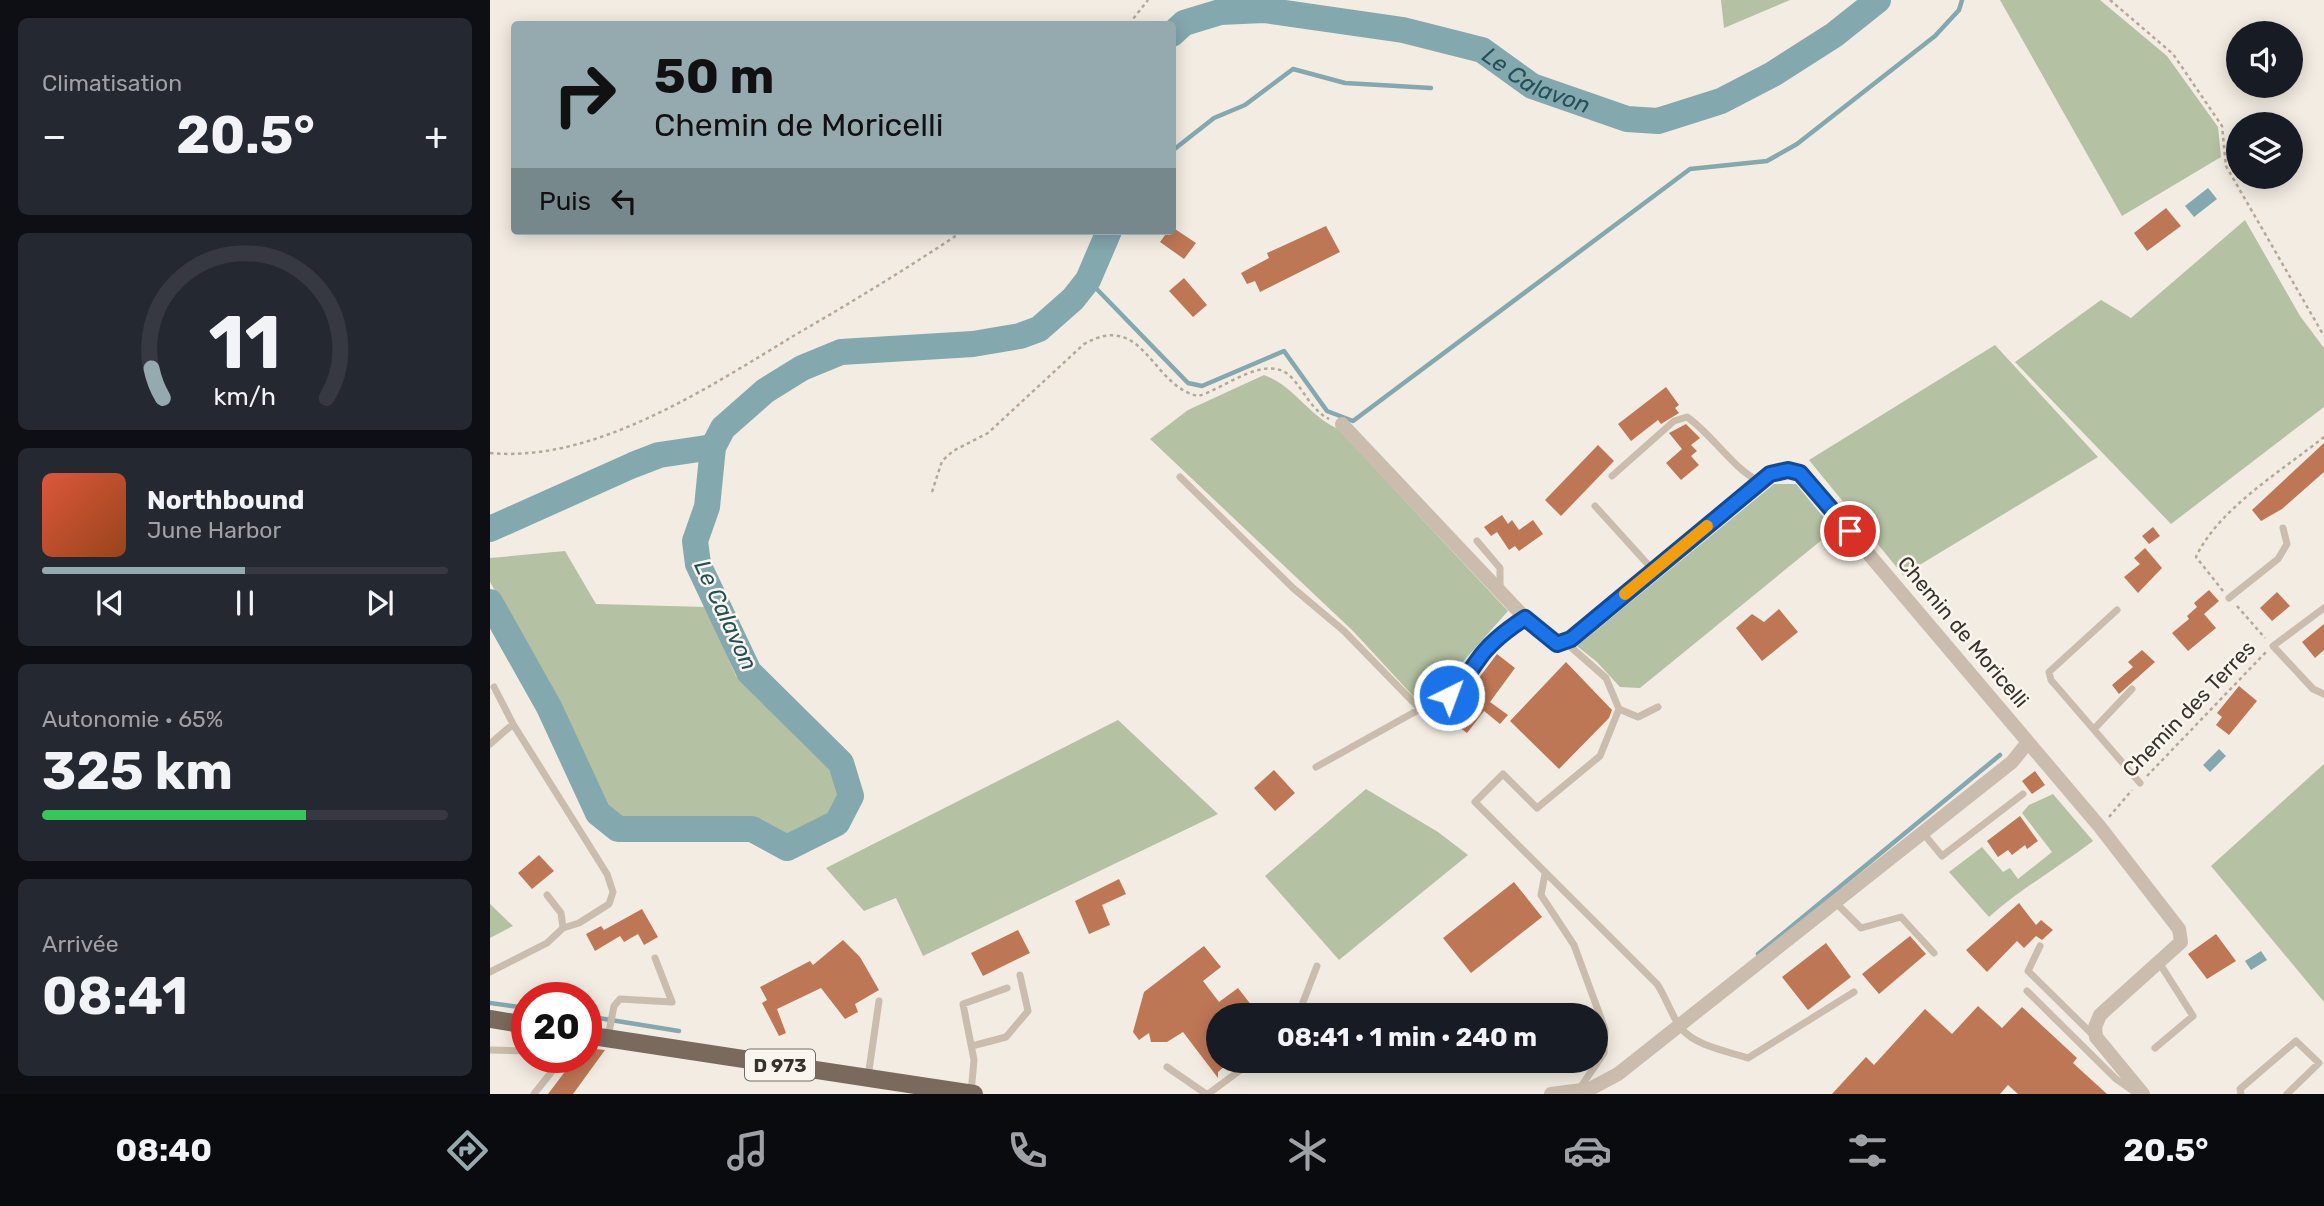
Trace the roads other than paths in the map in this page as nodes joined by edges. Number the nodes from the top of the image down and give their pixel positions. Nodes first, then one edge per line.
1 (1342, 424) road end
2 (1612, 476) dead end
3 (1180, 477) dead end
4 (1760, 482) junction
5 (1595, 506) dead end
6 (2283, 528) dead end
7 (1477, 541) dead end
8 (1653, 570) junction
9 (1500, 592) junction
10 (2228, 598) road end
11 (2324, 608) edge
12 (2116, 610) dead end
13 (1525, 618) junction
14 (1564, 641) junction
15 (494, 687) dead end
16 (2132, 689) dead end
17 (2324, 694) edge
18 (1658, 707) dead end
19 (1420, 709) junction
20 (1619, 709) junction
21 (513, 724) junction
22 (2094, 729) junction
23 (2028, 742) junction
24 (490, 744) edge
25 (1316, 767) dead end
26 (2140, 783) road end
27 (2024, 794) dead end
28 (1923, 832) junction
29 (1545, 874) junction
30 (547, 895) dead end
31 (1836, 903) junction
32 (563, 928) junction
33 (2040, 946) dead end
34 (1934, 953) dead end
35 (655, 958) dead end
36 (2160, 964) junction
37 (1317, 966) dead end
38 (490, 972) edge
39 (1020, 975) dead end
40 (1007, 988) dead end
41 (2027, 990) dead end
42 (1854, 992) dead end
43 (879, 1001) dead end
44 (1303, 1003) edge
45 (490, 1019) edge
46 (511, 1022) edge
47 (1680, 1027) junction
48 (602, 1037) edge
49 (2096, 1037) junction
50 (608, 1038) junction
51 (972, 1046) junction
52 (2155, 1048) dead end
53 (490, 1050) edge
54 (511, 1051) edge
55 (1167, 1067) dead end
56 (551, 1073) edge
57 (1236, 1073) edge
58 (867, 1078) junction
59 (1577, 1093) edge
60 (534, 1094) edge
61 (972, 1094) edge
62 (1207, 1094) edge
63 (1551, 1094) edge
64 (2141, 1094) edge
65 (2241, 1094) edge
66 (2287, 1094) edge

1 - 9 street
2 - 4 lane
3 - 19 lane
4 - 8 street, Chemin de Moricelli
4 - 23 street, Chemin de Moricelli
5 - 8 lane
6 - 10 lane
7 - 9 lane
8 - 14 street, Chemin de Moricelli
9 - 13 street
11 - 17 lane
12 - 22 lane
13 - 14 street
13 - 19 lane
14 - 20 lane
15 - 21 lane
16 - 22 lane
18 - 20 lane
19 - 25 lane
20 - 29 lane
21 - 24 lane
21 - 32 lane
22 - 26 lane
23 - 28 street
23 - 36 street, Chemin de Moricelli
27 - 28 lane
28 - 31 street
29 - 47 lane
29 - 59 lane
30 - 32 lane
31 - 34 lane
31 - 47 street
32 - 38 lane
33 - 49 lane
35 - 50 lane
36 - 49 street, Chemin de Moricelli
36 - 52 lane
37 - 44 lane
39 - 51 lane
40 - 51 lane
41 - 64 lane
42 - 47 lane
43 - 58 lane
45 - 46 main road
47 - 59 street
48 - 50 main road, D 973
49 - 64 street
50 - 58 main road, D 973
51 - 61 lane
53 - 54 lane
55 - 62 lane
56 - 60 lane
57 - 62 lane
58 - 61 main road, D 973
59 - 63 street
65 - 66 lane

